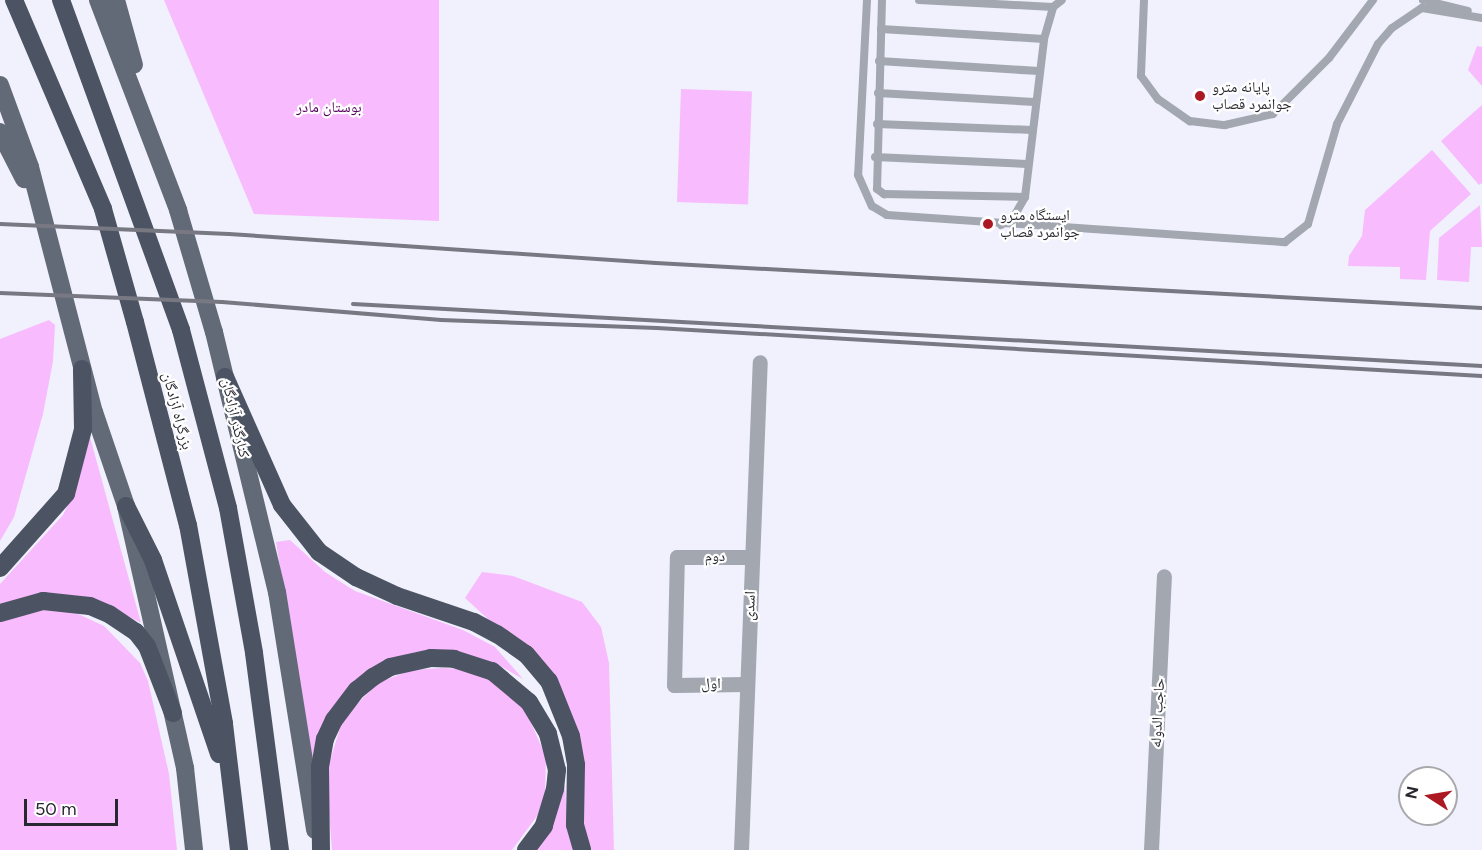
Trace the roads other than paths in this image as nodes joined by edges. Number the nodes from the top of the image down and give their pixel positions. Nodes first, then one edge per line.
1 (14, 0) edge
2 (61, 0) edge
3 (98, 0) edge
4 (116, 0) edge
5 (867, 0) edge
6 (882, 0) edge
7 (919, 0) edge
8 (1062, 0) edge
9 (1144, 0) edge
10 (1373, 0) edge
11 (1423, 0) edge
12 (1053, 7) junction
13 (1482, 16) edge
14 (880, 29) junction
15 (1044, 39) junction
16 (879, 61) junction
17 (1039, 71) junction
18 (0, 85) edge
19 (878, 93) junction
20 (1035, 102) junction
21 (877, 124) junction
22 (1032, 130) junction
23 (149, 131) junction
24 (0, 132) edge
25 (875, 158) junction
26 (1028, 164) junction
27 (1025, 197) junction
28 (42, 213) junction
29 (1000, 226) junction
30 (760, 362) dead end
31 (82, 369) junction
32 (225, 377) junction
33 (126, 506) junction
34 (752, 557) junction
35 (0, 568) edge
36 (1164, 576) dead end
37 (0, 613) edge
38 (747, 684) junction
39 (674, 685) joint
40 (173, 713) junction
41 (232, 791) junction
42 (1152, 844) edge
43 (194, 850) edge
44 (238, 850) edge
45 (280, 850) edge
46 (319, 850) edge
47 (526, 850) edge
48 (582, 850) edge
49 (741, 850) edge

1 - 41 highway, بزرگراه آزادگان
2 - 45 highway, بزرگراه آزادگان
3 - 23 main road, کنارگذر آزادگان
4 - 23 main road
5 - 29 lane
6 - 14 lane
7 - 12 lane
8 - 12 lane
9 - 10 lane
11 - 13 lane
12 - 15 lane
13 - 29 lane
14 - 15 lane
14 - 16 lane
15 - 17 lane
16 - 17 lane
16 - 19 lane
17 - 20 lane
18 - 28 main road
19 - 20 lane
19 - 21 lane
20 - 22 lane
21 - 22 lane
21 - 25 lane
22 - 26 lane
23 - 32 main road, کنارگذر آزادگان
24 - 28 main road
25 - 26 lane
25 - 27 lane
26 - 27 lane
27 - 29 lane
28 - 31 main road
30 - 34 street, اسدی
31 - 33 main road
31 - 35 highway
32 - 46 main road, کنارگذر آزادگان
32 - 48 highway
33 - 40 main road
33 - 41 highway
34 - 38 street, اسدی
34 - 39 street, دوم
36 - 42 street, حاجب الدوله
37 - 40 highway
38 - 39 street, اول
38 - 49 street, اسدی
40 - 43 main road
41 - 44 highway, بزرگراه آزادگان
46 - 47 highway

